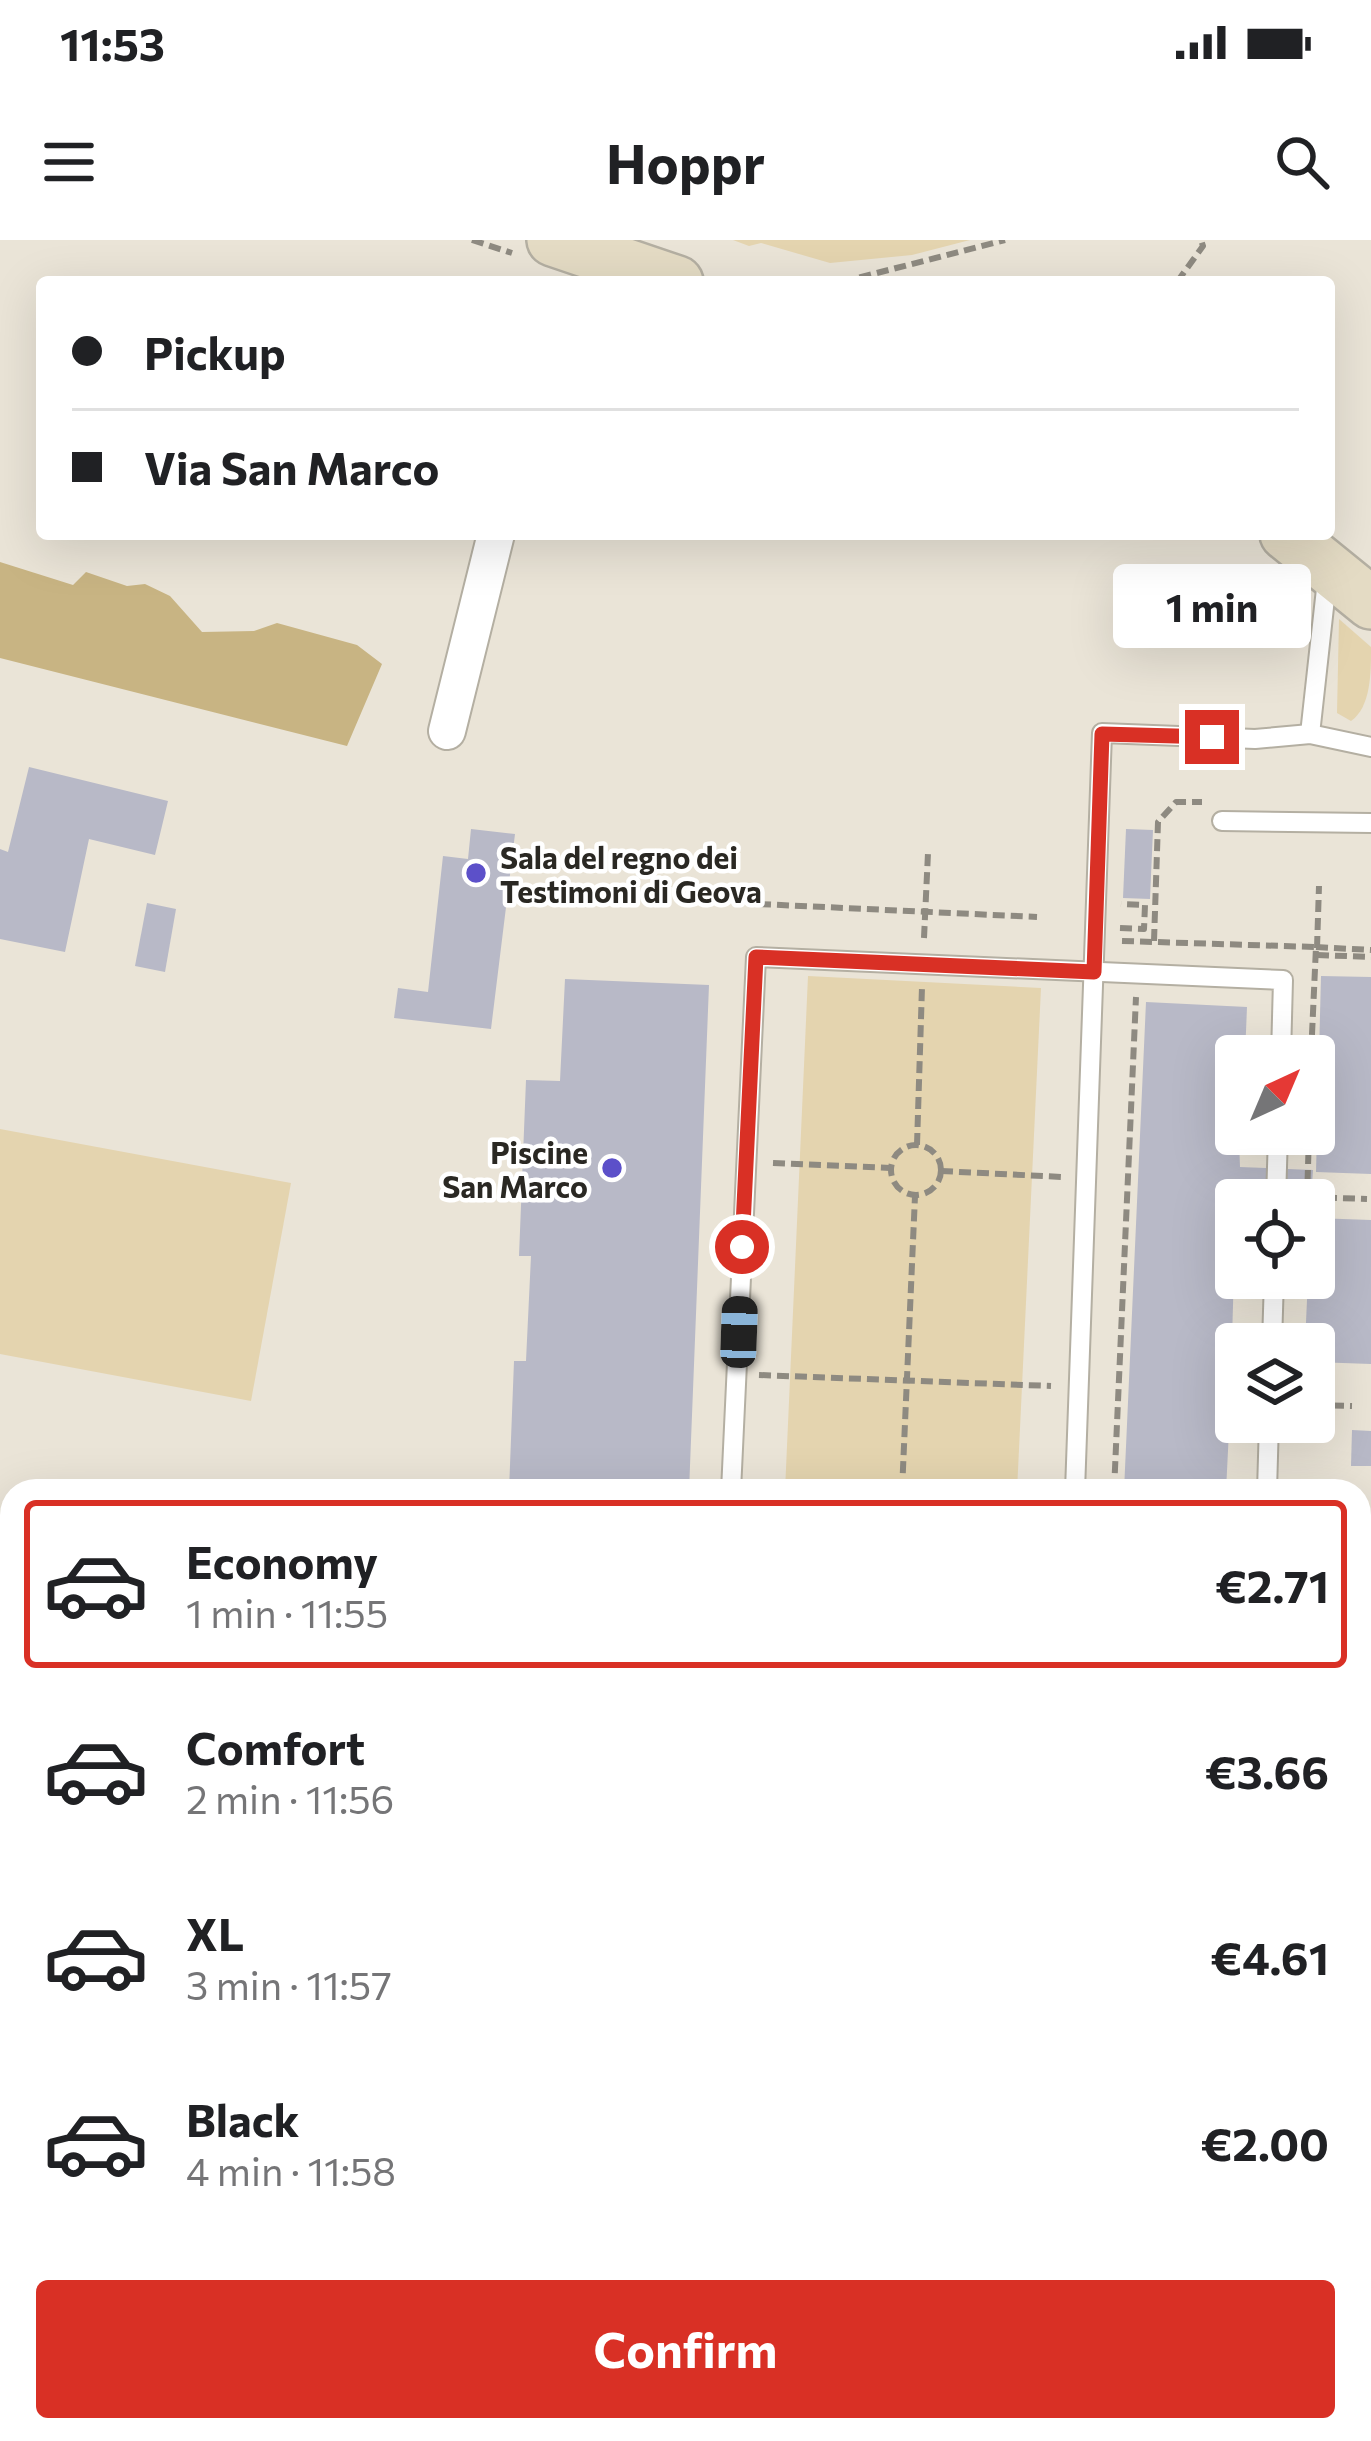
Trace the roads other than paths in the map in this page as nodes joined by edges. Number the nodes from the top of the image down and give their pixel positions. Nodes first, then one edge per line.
1 (566, 257) edge
2 (650, 276) edge
3 (494, 540) edge
4 (1306, 549) edge
5 (1371, 603) edge
6 (447, 730) dead end
7 (1310, 734) junction
8 (1370, 743) edge
9 (1223, 812) road end
10 (1371, 823) edge
11 (1094, 972) junction
12 (1282, 1035) edge
13 (1268, 1443) edge
14 (732, 1479) edge
15 (1076, 1479) edge
16 (1267, 1479) edge

1 - 2 main road
3 - 6 street
4 - 5 main road
4 - 7 lane
7 - 8 lane
7 - 11 lane
9 - 10 lane
11 - 12 lane
11 - 14 lane
11 - 15 lane
13 - 16 lane

